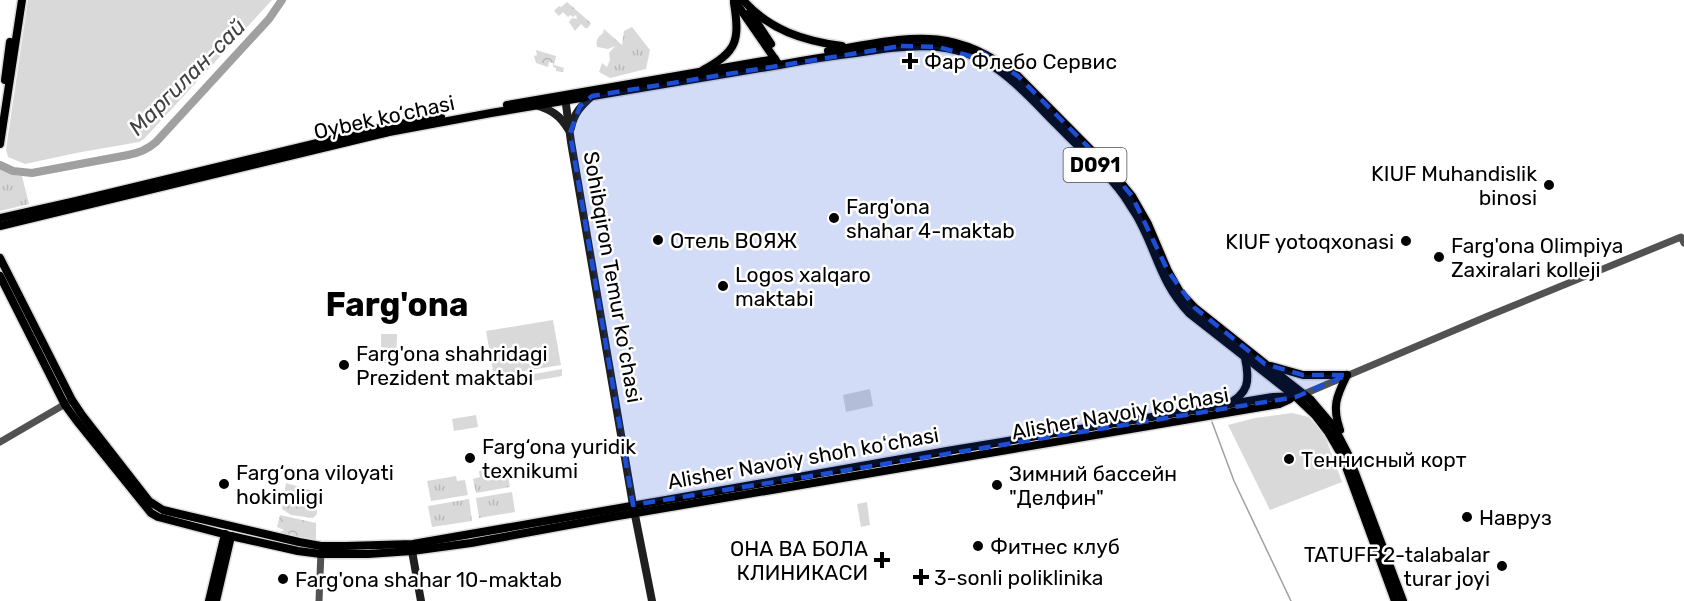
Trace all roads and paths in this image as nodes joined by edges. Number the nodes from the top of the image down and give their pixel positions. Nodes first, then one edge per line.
1 (16, 0) edge
2 (22, 0) edge
3 (734, 0) edge
4 (742, 0) edge
5 (852, 47) junction
6 (979, 55) junction
7 (780, 61) junction
8 (704, 70) junction
9 (592, 96) junction
10 (565, 97) junction
11 (536, 105) junction
12 (0, 109) edge
13 (570, 133) junction
14 (0, 144) edge
15 (0, 218) edge
16 (0, 226) edge
17 (1684, 243) edge
18 (0, 258) edge
19 (0, 276) edge
20 (1245, 358) junction
21 (1265, 364) junction
22 (1347, 375) junction
23 (1300, 395) junction
24 (68, 402) junction
25 (1226, 405) junction
26 (0, 442) edge
27 (1348, 454) junction
28 (948, 460) joint
29 (634, 509) junction
30 (154, 510) junction
31 (228, 535) junction
32 (321, 550) junction
33 (412, 552) junction
34 (209, 601) edge
35 (216, 601) edge
36 (319, 601) edge
37 (421, 601) edge
38 (652, 601) edge
39 (1395, 601) edge
40 (1403, 601) edge

1 - 12 main road
2 - 14 main road
3 - 7 main road
3 - 8 main road
4 - 5 main road, D091
4 - 7 main road
5 - 6 main road, D091
5 - 7 main road, D091
6 - 7 main road, D091
6 - 20 main road, D091
6 - 21 main road, D091
7 - 8 main road, Oybek ko‘chasi
7 - 9 main road, Oybek ko‘chasi
8 - 10 main road, Oybek ko‘chasi
9 - 10 main road, Oybek ko‘chasi
9 - 13 main road
10 - 11 main road, Oybek ko‘chasi
10 - 13 main road, Sohibqiron Temur koʻchasi
10 - 15 main road, Oybek ko‘chasi
11 - 13 main road
11 - 16 main road, Oybek ko‘chasi
13 - 29 main road, Sohibqiron Temur koʻchasi
17 - 22 street, Alisher Navoiy shoh koʻchasi
18 - 24 main road, Alisher Navoiy shoh koʻchasi
19 - 24 main road, Alisher Navoiy shoh koʻchasi
20 - 23 main road, D091
20 - 25 main road
21 - 22 main road
21 - 23 main road, D091
22 - 23 street, Alisher Navoiy shoh koʻchasi
22 - 27 main road
23 - 25 main road, Alisher Navoiy shoh koʻchasi
23 - 27 main road, D091
23 - 28 main road, Alisher Navoiy ko'chasi
23 - 39 main road, D091
24 - 26 street
24 - 30 main road, Alisher Navoiy shoh koʻchasi
25 - 29 main road, Alisher Navoiy shoh koʻchasi
27 - 40 main road, D091
28 - 29 main road, Alisher Navoiy shoh koʻchasi
29 - 32 main road, Alisher Navoiy shoh koʻchasi
29 - 33 main road, Alisher Navoiy shoh koʻchasi
29 - 38 main road, Sohibqiron Temur koʻchasi
30 - 31 main road, Alisher Navoiy shoh koʻchasi
30 - 32 main road, Alisher Navoiy shoh koʻchasi
31 - 32 main road, Alisher Navoiy shoh koʻchasi
31 - 34 main road
31 - 35 main road
32 - 33 main road, Alisher Navoiy shoh koʻchasi
32 - 36 street
33 - 37 main road

